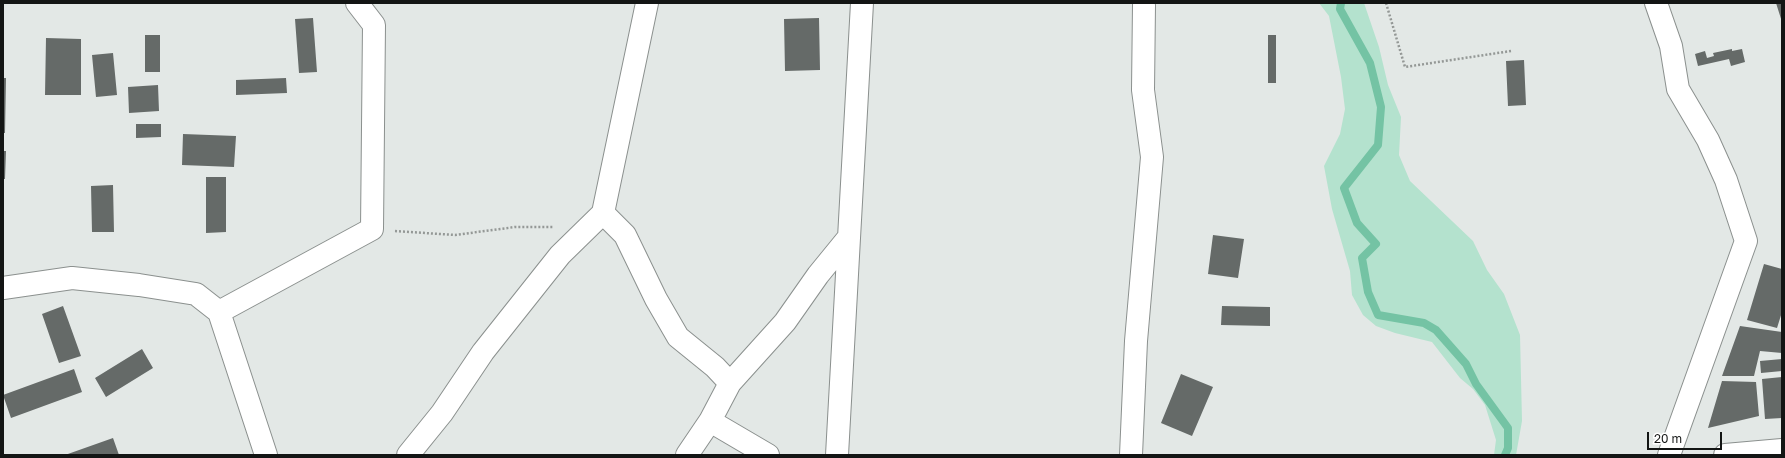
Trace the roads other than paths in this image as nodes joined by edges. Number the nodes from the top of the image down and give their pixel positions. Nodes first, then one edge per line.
1 (357, 3) edge
2 (647, 3) edge
3 (862, 3) edge
4 (1656, 3) edge
5 (1146, 4) edge
6 (603, 213) junction
7 (849, 236) junction
8 (3, 288) edge
9 (219, 312) junction
10 (730, 383) junction
11 (710, 421) junction
12 (1782, 450) edge
13 (266, 455) edge
14 (408, 455) edge
15 (687, 455) edge
16 (768, 455) edge
17 (837, 455) edge
18 (1130, 455) edge
19 (1669, 455) edge
20 (1725, 455) edge

1 - 9 street
2 - 6 street
3 - 7 street
4 - 19 street
5 - 18 street
6 - 10 street
6 - 14 street
7 - 10 street
7 - 17 street
8 - 9 street
9 - 13 street
10 - 11 street
11 - 15 street
11 - 16 street
12 - 20 street

